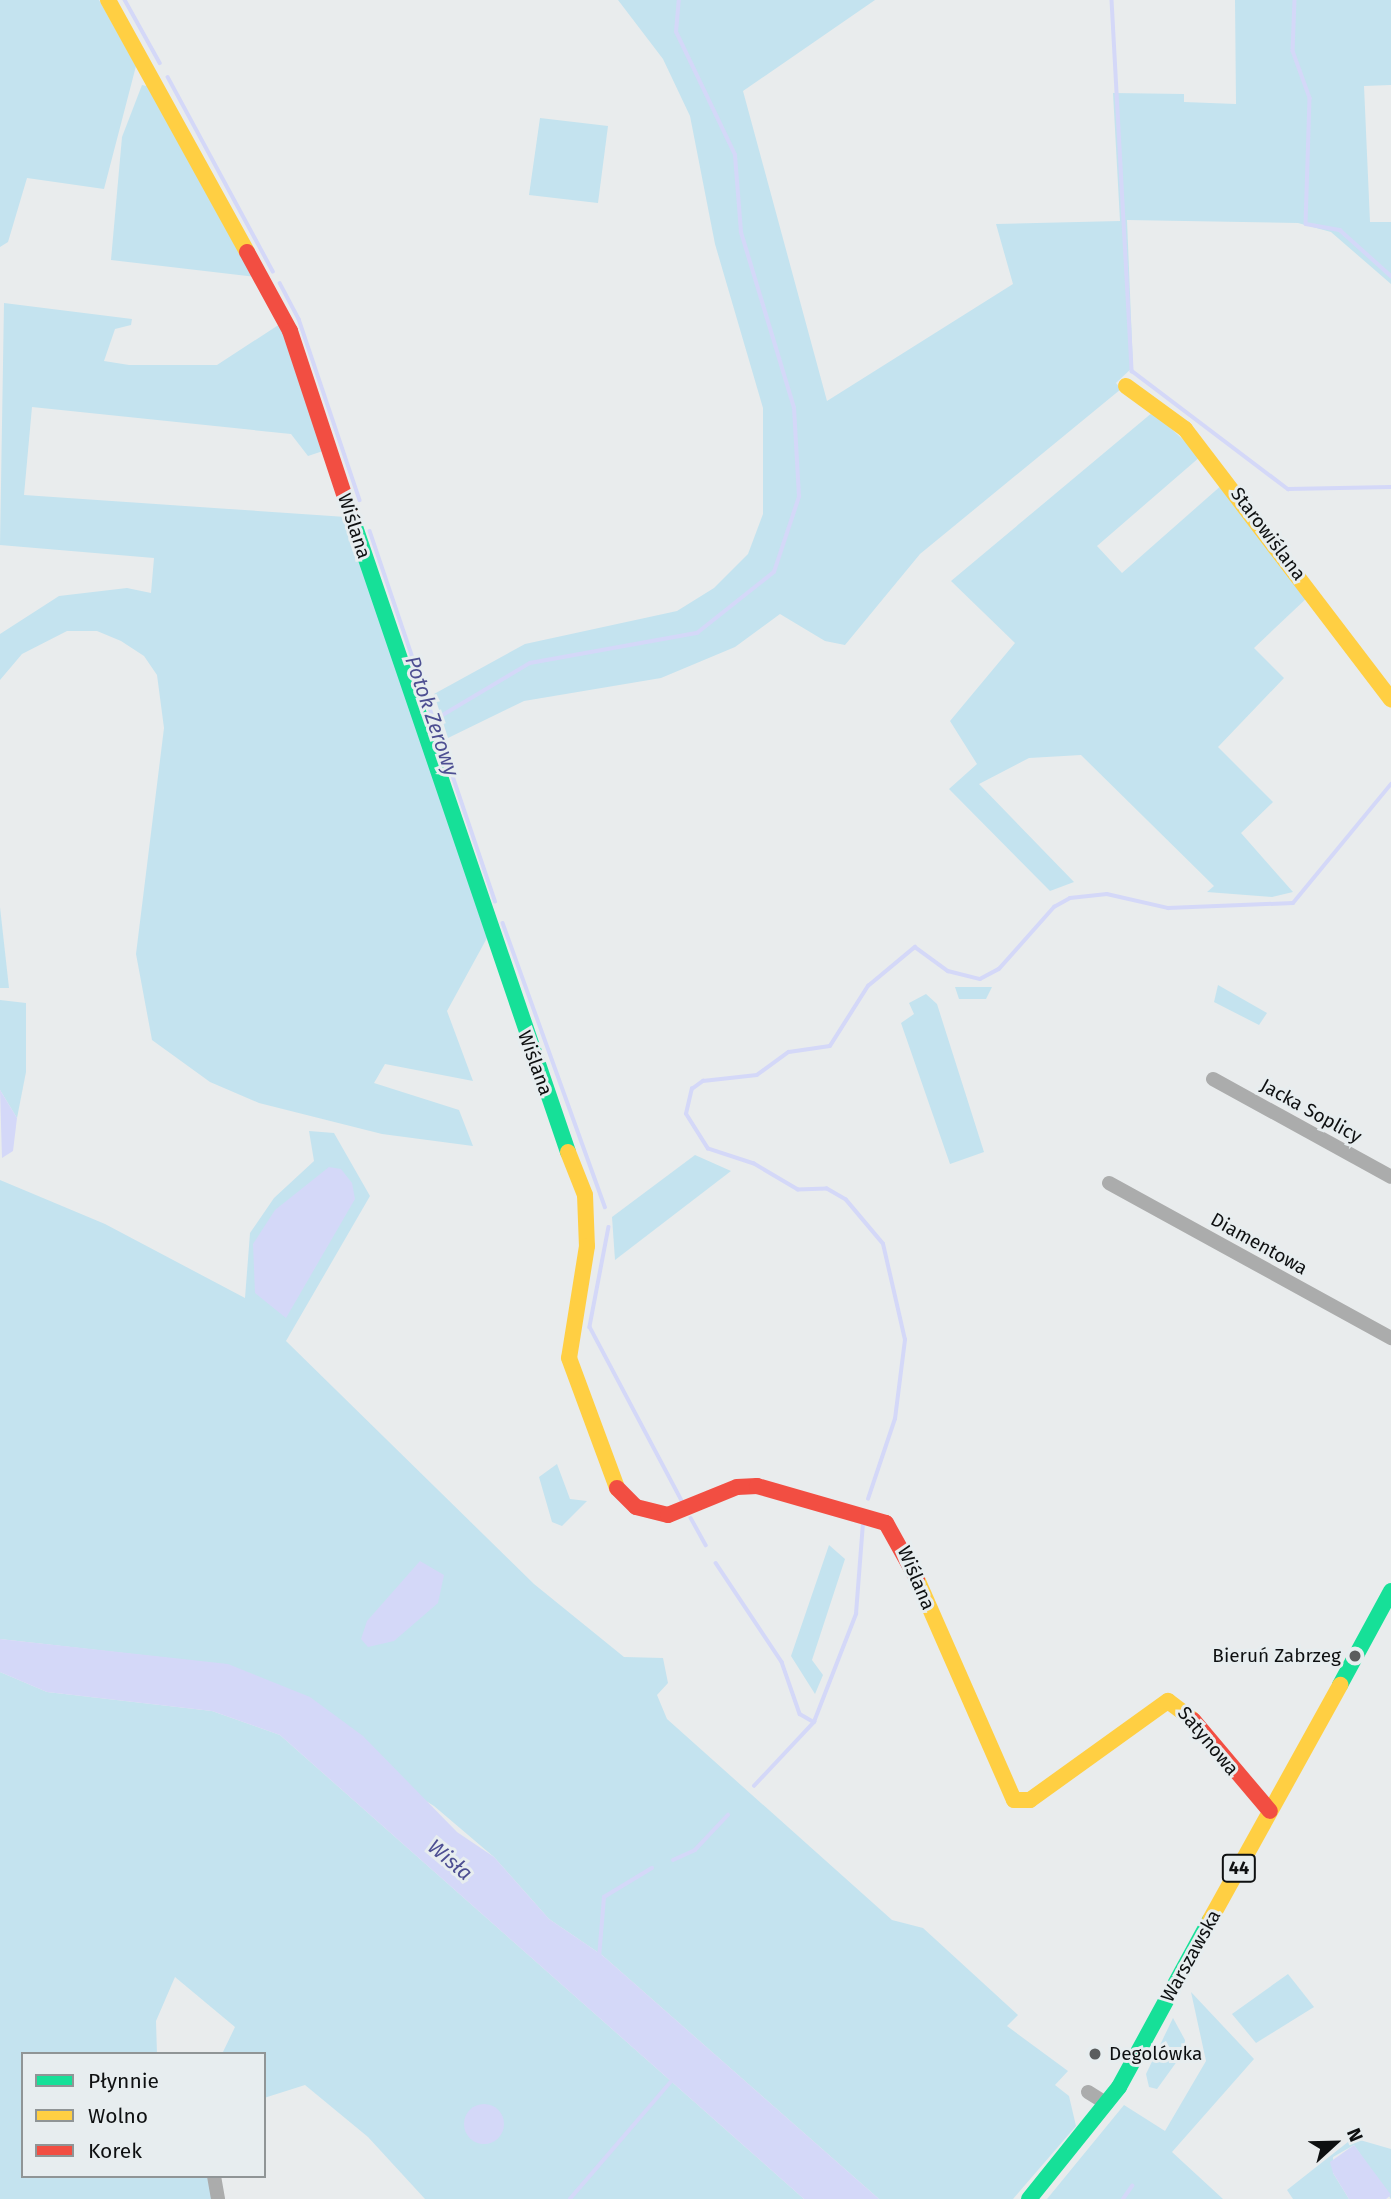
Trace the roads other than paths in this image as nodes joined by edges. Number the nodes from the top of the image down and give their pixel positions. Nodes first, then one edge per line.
1 (108, 0) edge
2 (1126, 386) dead end
3 (1391, 699) edge
4 (1213, 1079) dead end
5 (1391, 1177) edge
6 (1109, 1183) dead end
7 (1391, 1338) edge
8 (1391, 1591) edge
9 (1104, 1745) joint
10 (1270, 1811) junction
11 (1088, 2092) dead end
12 (1107, 2104) junction
13 (214, 2178) edge
14 (218, 2199) edge
15 (1029, 2199) edge

1 - 9 street, Wiślana
2 - 3 street, Starowiślana
4 - 5 street, Jacka Soplicy
6 - 7 street, Diamentowa
8 - 10 street, Warszawska / 44
9 - 10 street, Satynowa
10 - 12 street, Warszawska / 44
11 - 12 street
12 - 15 street, Warszawska / 44
13 - 14 street

